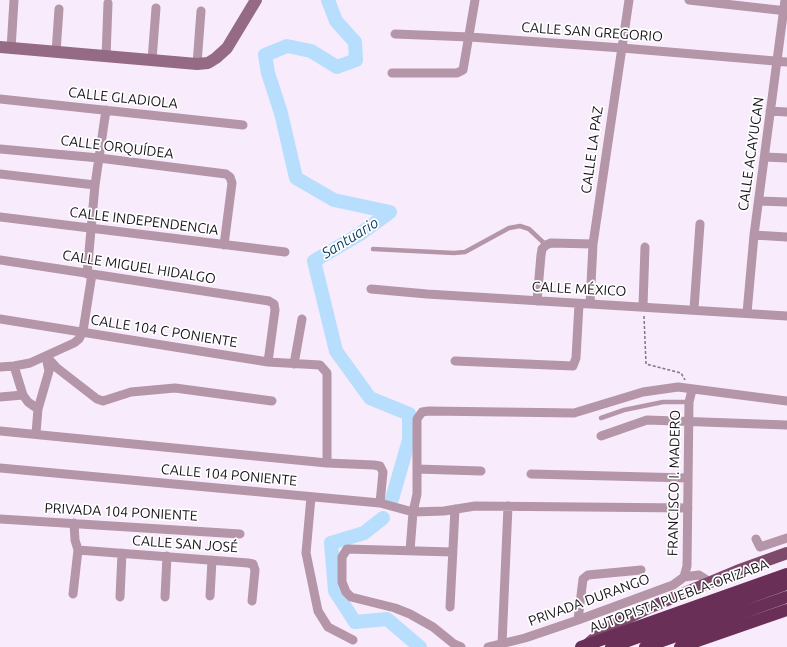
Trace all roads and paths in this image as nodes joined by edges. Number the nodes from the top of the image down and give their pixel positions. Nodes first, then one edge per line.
1 (14, 0) edge
2 (256, 0) edge
3 (475, 0) edge
4 (629, 0) edge
5 (689, 0) edge
6 (785, 0) edge
7 (108, 3) dead end
8 (156, 8) dead end
9 (59, 9) dead end
10 (201, 11) dead end
11 (785, 11) edge
12 (395, 34) dead end
13 (470, 37) junction
14 (5, 48) edge
15 (622, 48) junction
16 (56, 52) junction
17 (106, 57) junction
18 (152, 60) junction
19 (778, 60) junction
20 (787, 62) edge
21 (197, 64) junction
22 (392, 74) dead end
23 (0, 99) edge
24 (106, 110) junction
25 (770, 111) junction
26 (787, 112) edge
27 (243, 125) dead end
28 (0, 149) edge
29 (765, 157) junction
30 (99, 158) junction
31 (787, 158) edge
32 (0, 174) edge
33 (95, 185) junction
34 (758, 201) junction
35 (787, 202) edge
36 (0, 217) edge
37 (700, 224) dead end
38 (92, 229) junction
39 (754, 235) junction
40 (787, 237) edge
41 (593, 244) junction
42 (224, 245) junction
43 (544, 247) junction
44 (645, 247) dead end
45 (373, 249) dead end
46 (285, 252) dead end
47 (0, 260) edge
48 (89, 274) junction
49 (371, 289) dead end
50 (537, 301) junction
51 (579, 304) junction
52 (590, 304) junction
53 (644, 306) junction
54 (694, 309) junction
55 (747, 313) junction
56 (787, 316) edge
57 (0, 319) edge
58 (302, 319) dead end
59 (83, 331) junction
60 (46, 356) junction
61 (455, 361) dead end
62 (268, 362) junction
63 (294, 364) junction
64 (14, 366) junction
65 (0, 367) edge
66 (692, 390) junction
67 (23, 395) junction
68 (0, 397) edge
69 (272, 401) dead end
70 (787, 401) edge
71 (689, 402) junction
72 (38, 408) junction
73 (601, 418) dead end
74 (689, 421) junction
75 (787, 425) edge
76 (0, 431) edge
77 (36, 434) junction
78 (601, 436) dead end
79 (327, 463) junction
80 (0, 468) edge
81 (417, 469) junction
82 (481, 471) dead end
83 (531, 474) dead end
84 (688, 478) junction
85 (311, 497) junction
86 (380, 503) junction
87 (508, 506) junction
88 (688, 508) junction
89 (455, 510) junction
90 (413, 512) junction
91 (0, 519) edge
92 (74, 523) junction
93 (240, 534) dead end
94 (787, 538) edge
95 (756, 539) dead end
96 (78, 550) junction
97 (410, 551) junction
98 (453, 552) junction
99 (122, 553) junction
100 (787, 553) edge
101 (167, 556) junction
102 (212, 560) junction
103 (641, 570) dead end
104 (787, 574) edge
105 (684, 577) junction
106 (710, 582) junction
107 (787, 584) edge
108 (73, 594) dead end
109 (120, 596) dead end
110 (210, 596) dead end
111 (165, 597) dead end
112 (787, 597) edge
113 (252, 601) dead end
114 (787, 603) edge
115 (450, 607) dead end
116 (787, 610) edge
117 (578, 620) junction
118 (353, 640) dead end
119 (502, 644) junction
120 (584, 646) edge
121 (461, 647) edge
122 (488, 647) edge
123 (611, 647) edge
124 (645, 647) edge
125 (660, 647) edge
126 (680, 647) edge

1 - 14 street
2 - 21 street
3 - 13 street
4 - 15 street, CALLE LA PAZ
5 - 11 street
6 - 11 street, CALLE ACAYUCAN
7 - 17 street
8 - 18 street
9 - 16 street
10 - 21 street
11 - 19 street, CALLE ACAYUCAN
12 - 13 street, CALLE SAN GREGORIO
13 - 15 street, CALLE SAN GREGORIO
13 - 22 street
14 - 16 street
15 - 19 street, CALLE SAN GREGORIO
15 - 41 street, CALLE LA PAZ
16 - 17 street
17 - 18 street
18 - 21 street
19 - 20 street, CALLE SAN GREGORIO
19 - 25 street, CALLE ACAYUCAN
23 - 24 street, CALLE GLADIOLA
24 - 27 street, CALLE GLADIOLA
24 - 30 street
25 - 26 street
25 - 29 street, CALLE ACAYUCAN
28 - 30 street, CALLE ORQUÍDEA
29 - 31 street
29 - 34 street, CALLE ACAYUCAN
30 - 33 street
30 - 42 street, CALLE ORQUÍDEA
32 - 33 street
33 - 38 street
34 - 35 street
34 - 39 street, CALLE ACAYUCAN
36 - 38 street, CALLE INDEPENDENCIA
37 - 54 street
38 - 42 street, CALLE INDEPENDENCIA
38 - 48 street
39 - 40 street
39 - 55 street, CALLE ACAYUCAN
41 - 43 street
41 - 52 street, CALLE LA PAZ
42 - 46 street, CALLE INDEPENDENCIA
43 - 45 lane
43 - 50 street
44 - 53 street
47 - 48 street, CALLE MIGUEL HIDALGO
48 - 59 street
48 - 62 street, CALLE MIGUEL HIDALGO
49 - 50 street, CALLE MÉXICO
50 - 51 street, CALLE MÉXICO
51 - 52 street, CALLE MÉXICO
51 - 61 street
52 - 53 street, CALLE MÉXICO
53 - 54 street, CALLE MÉXICO
53 - 66 path
54 - 55 street, CALLE MÉXICO
55 - 56 street, CALLE MÉXICO
57 - 59 street, CALLE 104 C PONIENTE
58 - 63 street
59 - 60 street
59 - 62 street, CALLE 104 C PONIENTE
60 - 64 street
60 - 69 street
60 - 72 street
62 - 63 street, CALLE 104 C PONIENTE
63 - 79 street, CALLE 104 C PONIENTE
64 - 65 street
64 - 67 street
66 - 70 street
66 - 71 street, FRANCISCO I. MADERO
66 - 81 street
67 - 68 street
67 - 72 street
71 - 73 lane
71 - 74 street, FRANCISCO I. MADERO
72 - 77 street
74 - 75 street
74 - 78 street
74 - 84 street, FRANCISCO I. MADERO
76 - 77 street
77 - 79 street
79 - 86 street
80 - 85 street, CALLE 104 PONIENTE
81 - 82 street
81 - 90 street
83 - 84 street
84 - 88 street, FRANCISCO I. MADERO
85 - 86 street, CALLE 104 PONIENTE
85 - 118 street
86 - 90 street, CALLE 104 PONIENTE
87 - 88 street, CALLE 104 PONIENTE
87 - 89 street, CALLE 104 PONIENTE
87 - 119 street
88 - 105 street, FRANCISCO I. MADERO
89 - 90 street, CALLE 104 PONIENTE
89 - 98 street
90 - 97 street
91 - 92 street, PRIVADA 104 PONIENTE
92 - 93 street, PRIVADA 104 PONIENTE
92 - 96 street
94 - 95 street
96 - 99 street, CALLE SAN JOSÉ
96 - 108 street
97 - 98 street
97 - 121 street
98 - 115 street
99 - 101 street, CALLE SAN JOSÉ
99 - 109 street
100 - 106 main road
101 - 102 street, CALLE SAN JOSÉ
101 - 111 street
102 - 110 street
102 - 113 street, CALLE SAN JOSÉ
103 - 117 street
104 - 120 highway, AUTOPISTA PUEBLA-ORIZABA
105 - 106 street
105 - 117 street, PRIVADA DURANGO
106 - 120 main road
107 - 123 highway
112 - 124 highway
114 - 125 highway
116 - 126 highway
117 - 119 street, PRIVADA DURANGO
119 - 122 street, PRIVADA DURANGO

